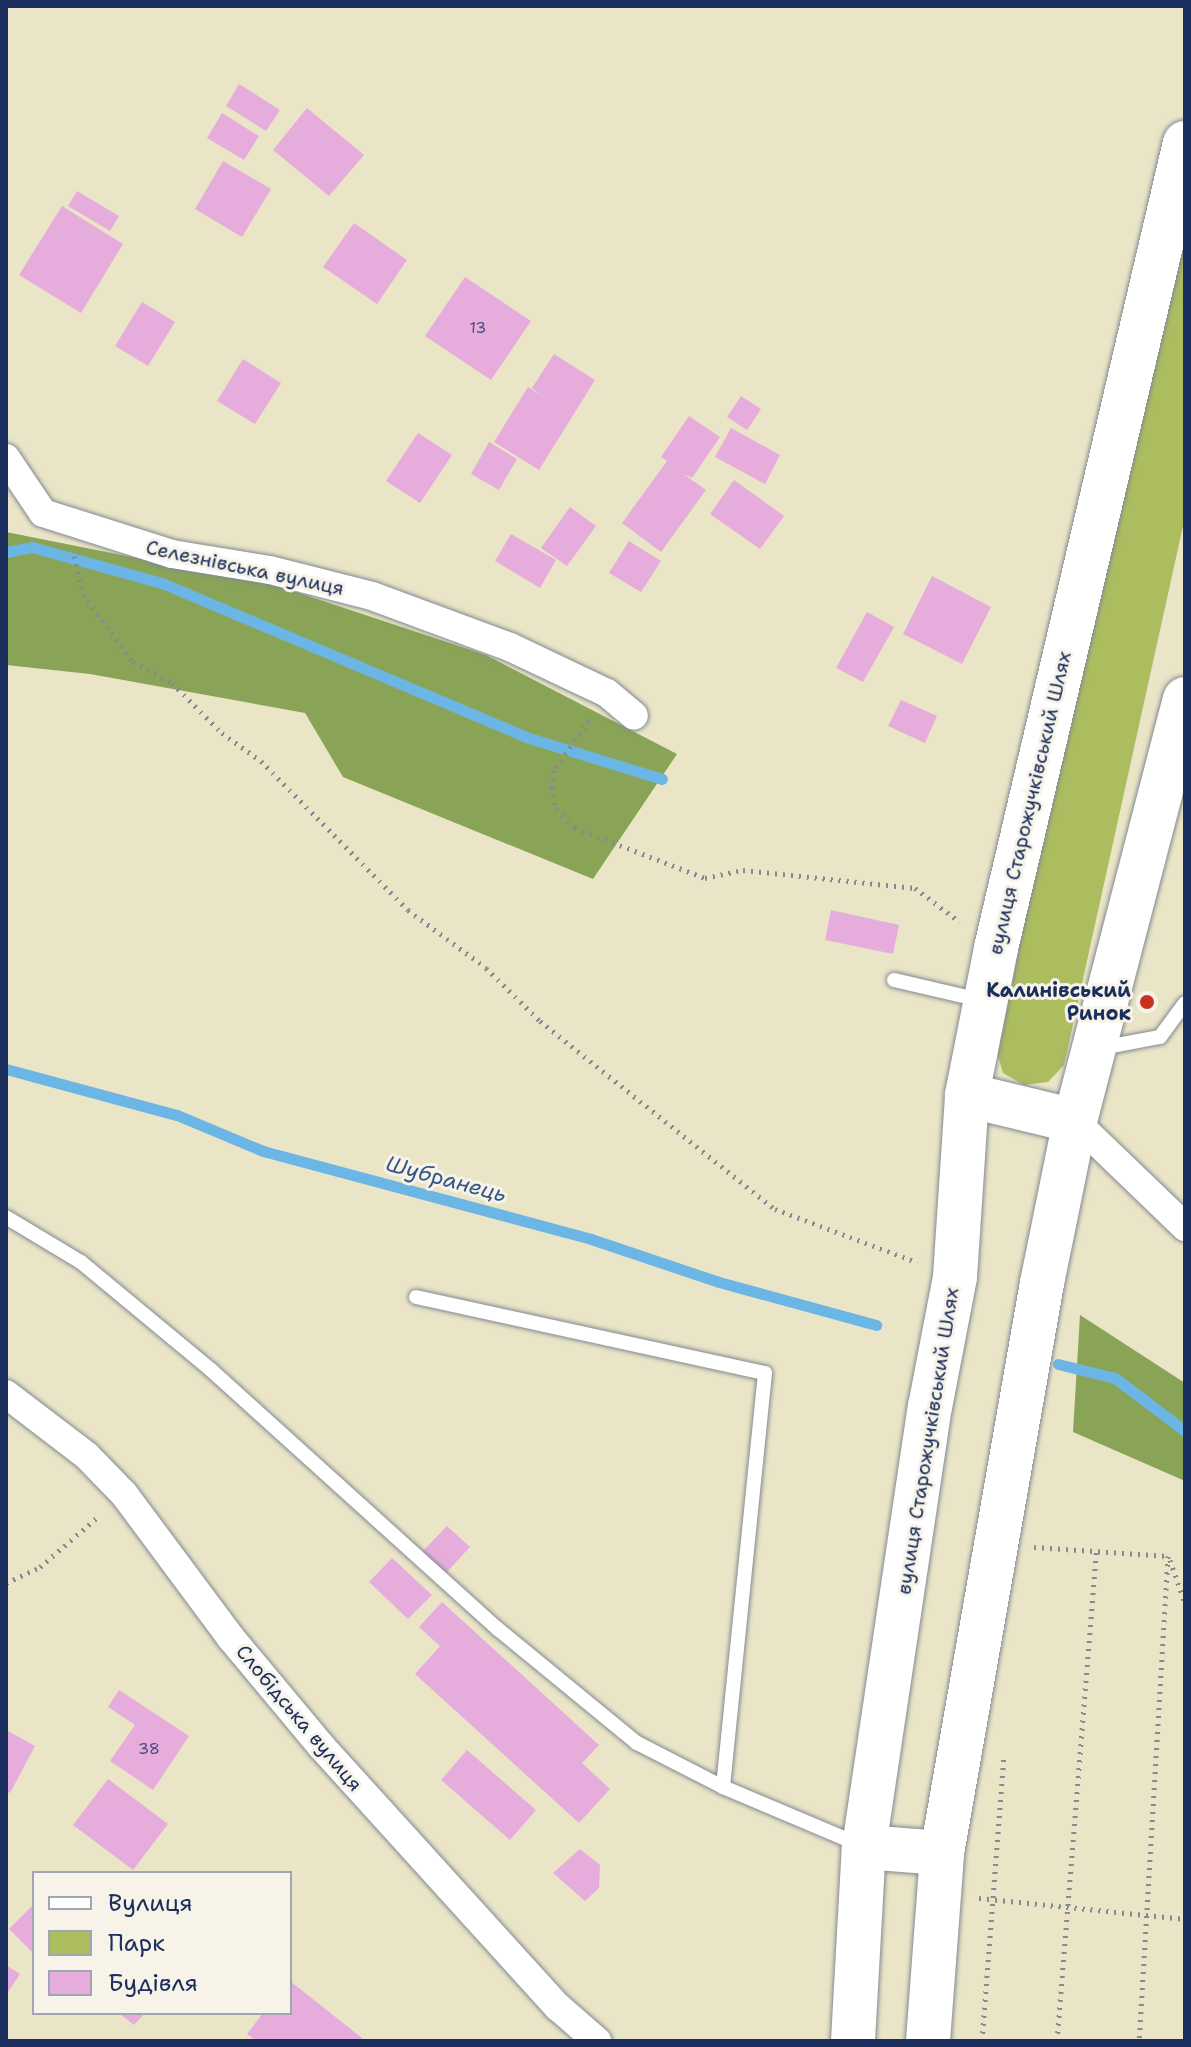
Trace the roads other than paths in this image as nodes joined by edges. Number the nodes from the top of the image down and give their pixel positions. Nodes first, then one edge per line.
1 (1185, 143) edge
2 (6, 458) edge
3 (1185, 699) edge
4 (634, 716) dead end
5 (894, 980) dead end
6 (984, 1001) junction
7 (1185, 1003) edge
8 (1097, 1049) junction
9 (967, 1095) junction
10 (1075, 1121) junction
11 (6, 1217) edge
12 (1185, 1227) edge
13 (416, 1297) dead end
14 (6, 1394) edge
15 (723, 1787) junction
16 (864, 1847) junction
17 (942, 1853) junction
18 (597, 2041) edge
19 (853, 2041) edge
20 (928, 2041) edge

1 - 6 main road, вулиця Старожучківський Шлях
2 - 4 street, Селезнівська вулиця
3 - 8 main road
5 - 6 lane
6 - 9 main road, вулиця Старожучківський Шлях
7 - 8 lane
8 - 10 main road
9 - 10 main road
9 - 16 main road, вулиця Старожучківський Шлях
10 - 12 street
10 - 17 main road
11 - 15 lane
13 - 15 lane
14 - 18 street, Слобідська вулиця
15 - 16 lane
16 - 17 main road
16 - 19 main road, вулиця Старожучківський Шлях
17 - 20 main road

